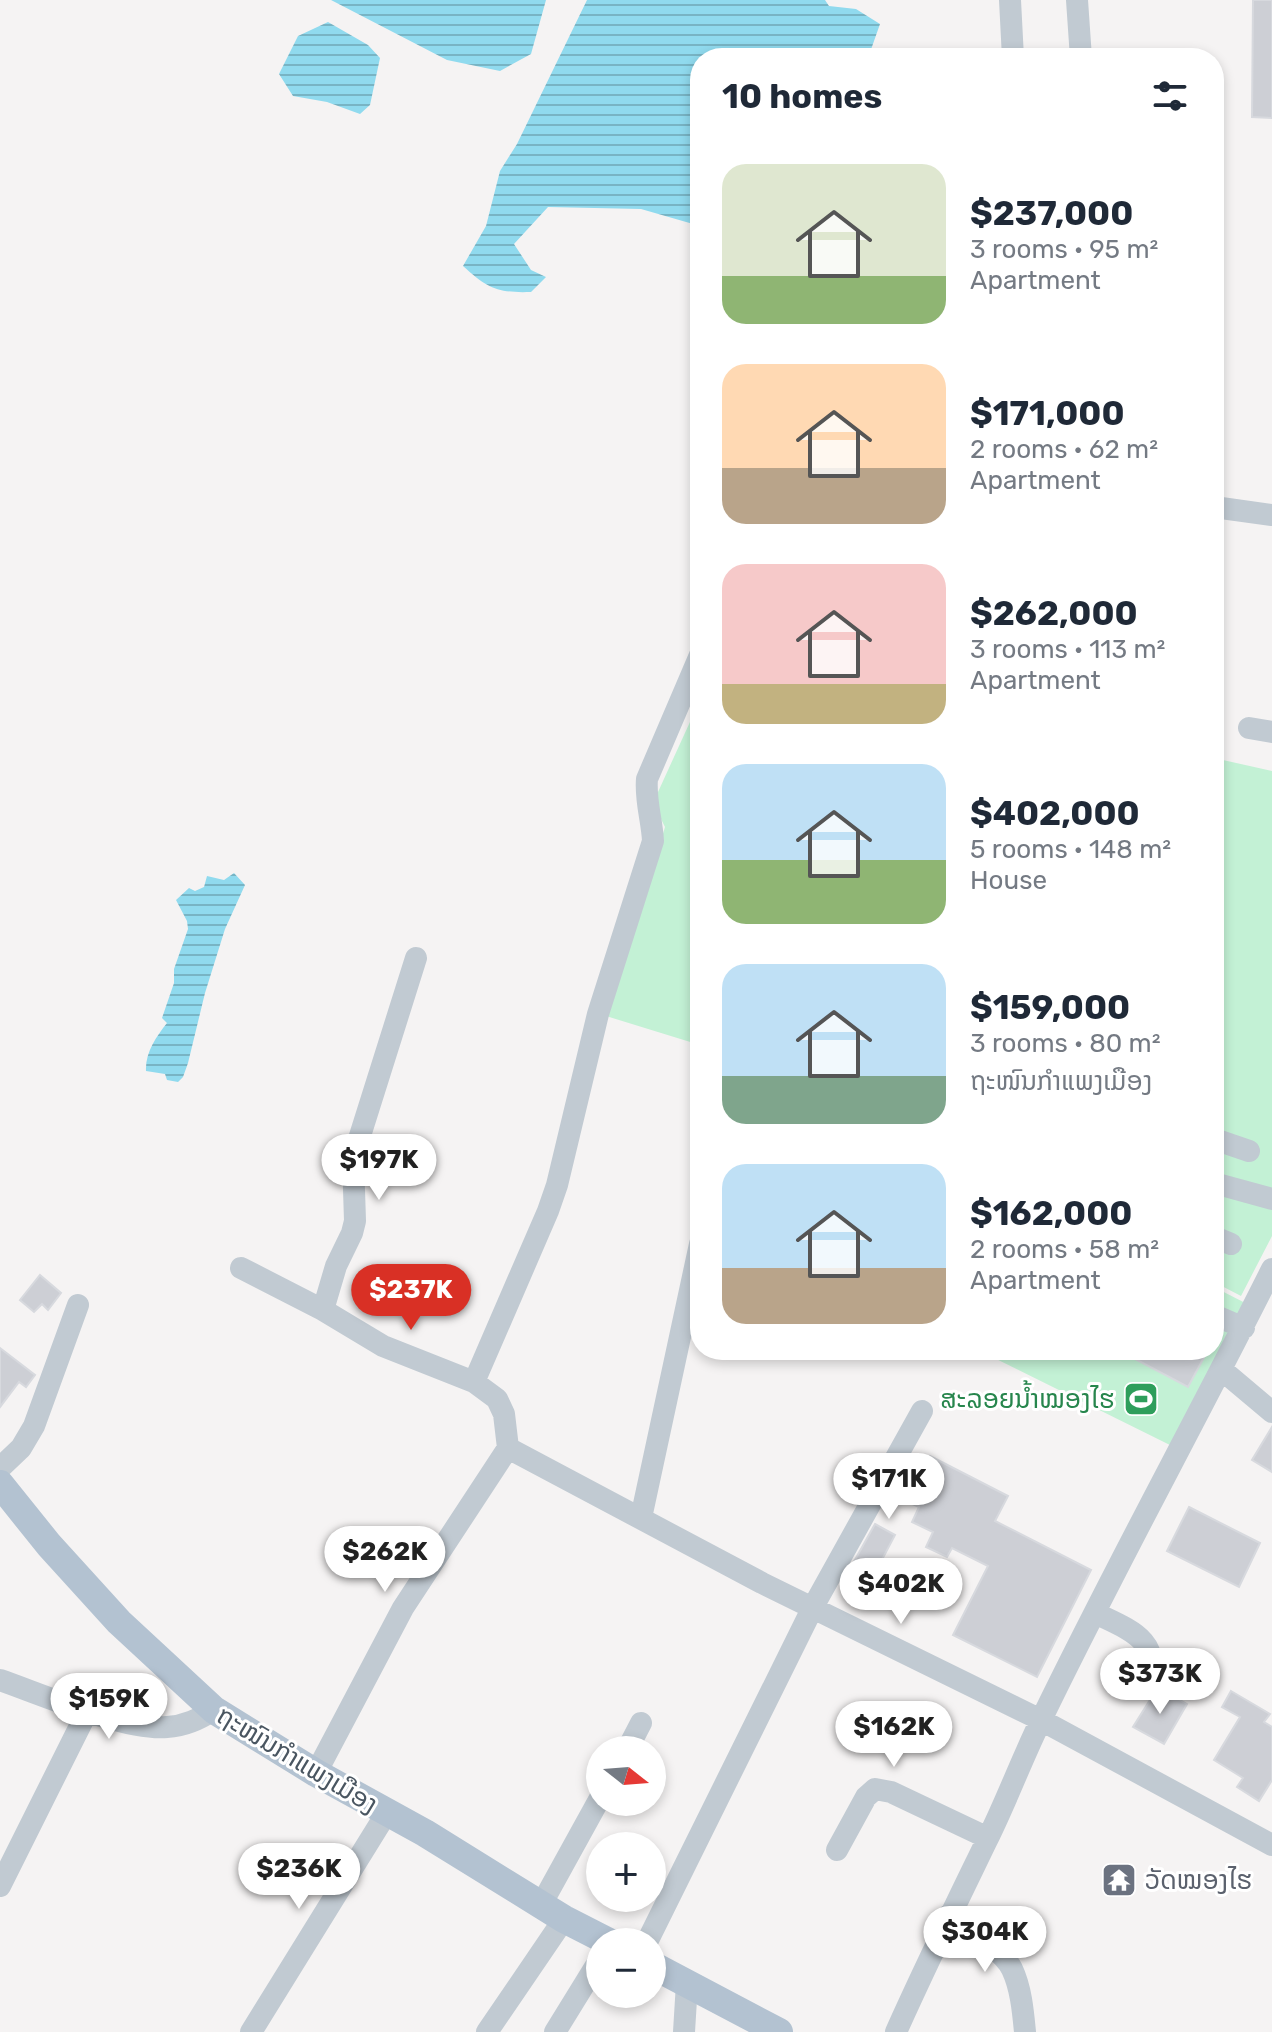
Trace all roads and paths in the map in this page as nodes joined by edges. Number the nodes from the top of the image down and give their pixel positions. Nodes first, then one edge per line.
1 (1010, 0) edge
2 (1077, 0) edge
3 (1012, 48) edge
4 (1080, 48) edge
5 (1224, 508) edge
6 (1272, 515) edge
7 (690, 678) edge
8 (1249, 728) dead end
9 (1272, 732) edge
10 (416, 958) dead end
11 (1224, 1142) edge
12 (1249, 1151) dead end
13 (1224, 1186) edge
14 (1272, 1199) edge
15 (241, 1268) dead end
16 (1272, 1269) edge
17 (690, 1290) edge
18 (78, 1305) dead end
19 (323, 1310) junction
20 (1224, 1319) edge
21 (1244, 1328) junction
22 (1222, 1370) junction
23 (474, 1382) junction
24 (922, 1411) dead end
25 (1272, 1412) edge
26 (508, 1448) junction
27 (0, 1468) edge
28 (0, 1484) edge
29 (641, 1518) junction
30 (813, 1607) junction
31 (1095, 1613) junction
32 (0, 1680) edge
33 (1144, 1685) dead end
34 (88, 1710) junction
35 (214, 1710) junction
36 (1041, 1720) junction
37 (641, 1723) dead end
38 (634, 1736) edge
39 (316, 1773) junction
40 (386, 1814) junction
41 (593, 1816) edge
42 (988, 1838) junction
43 (1272, 1845) edge
44 (837, 1850) dead end
45 (0, 1886) edge
46 (553, 1912) junction
47 (949, 1915) junction
48 (654, 1928) edge
49 (586, 1930) edge
50 (666, 1972) edge
51 (586, 1982) edge
52 (687, 1983) junction
53 (251, 2032) edge
54 (487, 2032) edge
55 (555, 2032) edge
56 (684, 2032) edge
57 (778, 2032) edge
58 (896, 2032) edge
59 (1025, 2032) edge

1 - 3 street
2 - 4 street
5 - 6 street
7 - 23 street
8 - 9 street
10 - 19 street
11 - 12 street
13 - 14 street
15 - 19 street
16 - 21 street
17 - 29 street
18 - 27 street
19 - 23 street
20 - 21 street
21 - 22 street
22 - 25 street
22 - 31 street
23 - 26 street
24 - 30 street
26 - 29 street
26 - 39 street
28 - 35 main road, ຖະໜົນກຳແພງເມືອງ
29 - 30 street
30 - 36 street
30 - 48 street
31 - 33 street
31 - 36 street
32 - 34 street
34 - 35 street
34 - 45 street
35 - 39 main road, ຖະໜົນກຳແພງເມືອງ
36 - 42 street
36 - 43 street
37 - 38 street
39 - 40 main road, ຖະໜົນກຳແພງເມືອງ
40 - 46 main road, ຖະໜົນກຳແພງເມືອງ
40 - 53 street
41 - 46 street
42 - 44 street
42 - 47 street
46 - 49 main road, ຖະໜົນກຳແພງເມືອງ
46 - 54 street
47 - 58 street
47 - 59 street
50 - 52 main road
51 - 55 street
52 - 56 street
52 - 57 main road

